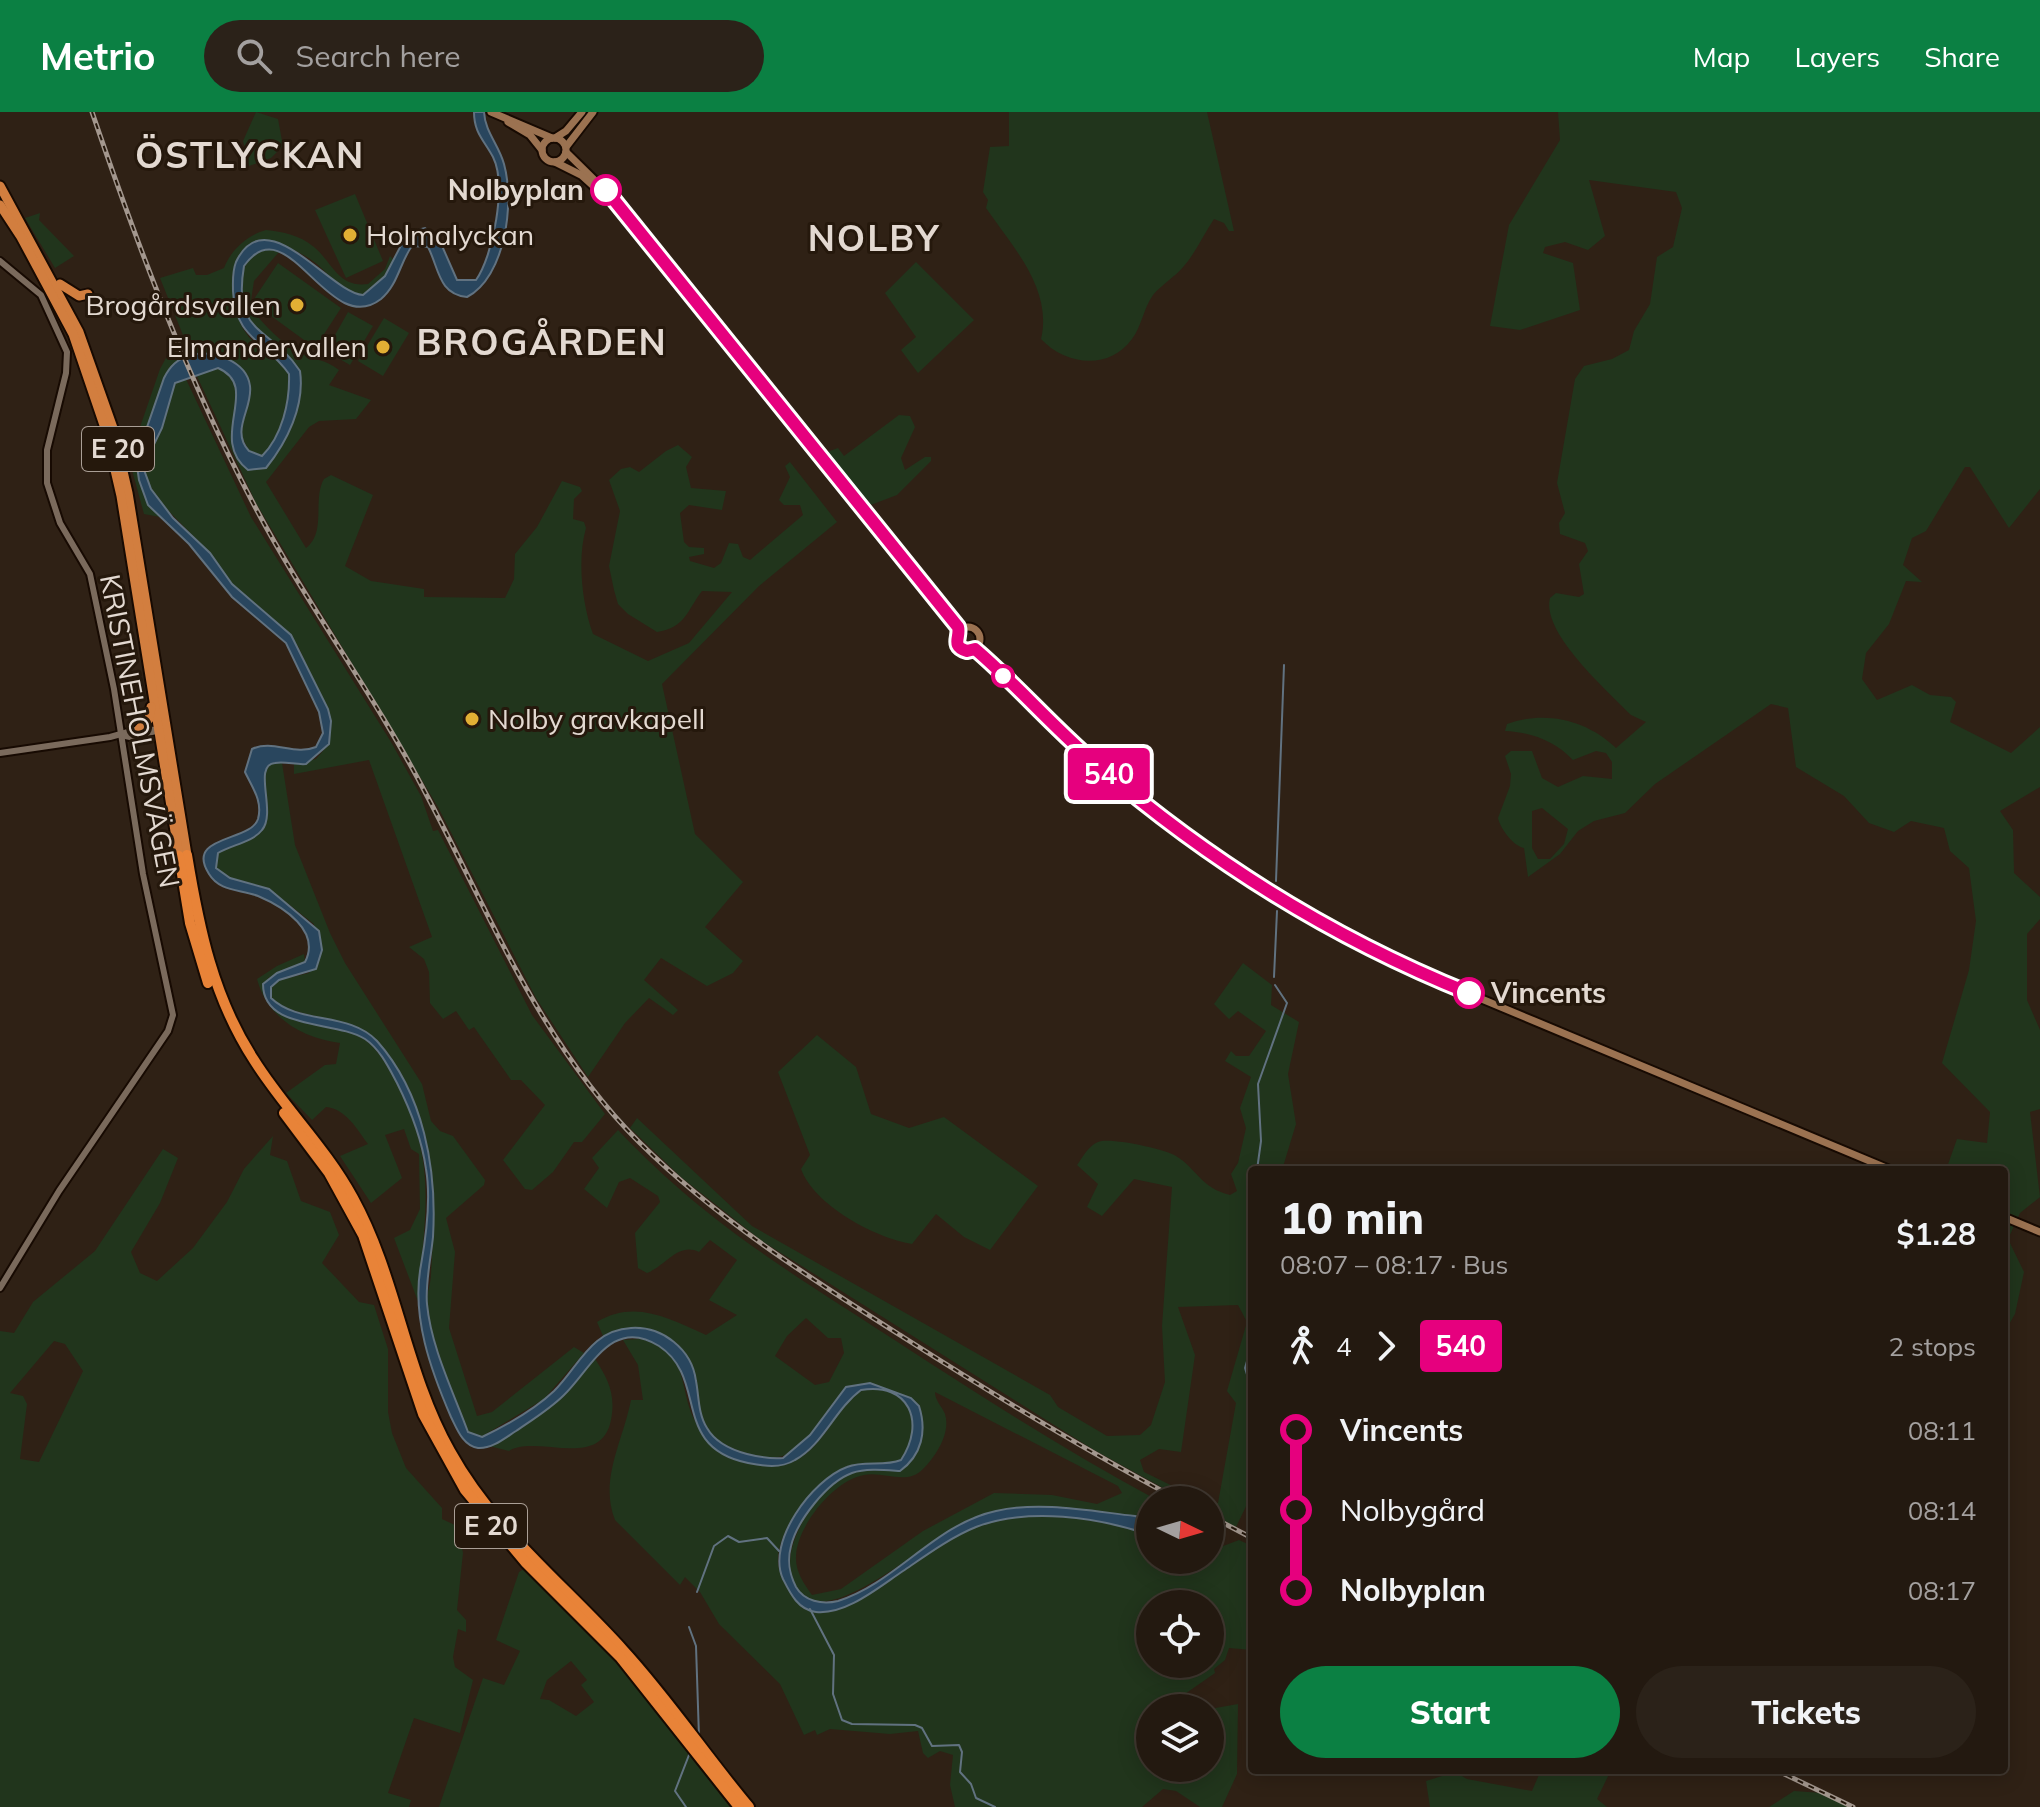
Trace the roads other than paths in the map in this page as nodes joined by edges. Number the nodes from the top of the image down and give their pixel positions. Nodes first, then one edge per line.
1 (492, 112) edge
2 (582, 112) edge
3 (593, 112) edge
4 (553, 138) junction
5 (542, 150) junction
6 (566, 150) junction
7 (555, 162) junction
8 (0, 186) edge
9 (0, 205) edge
10 (0, 261) edge
11 (52, 276) junction
12 (79, 332) junction
13 (859, 507) junction
14 (960, 630) junction
15 (975, 649) junction
16 (153, 700) junction
17 (139, 729) junction
18 (162, 729) junction
19 (121, 735) junction
20 (0, 753) edge
21 (183, 856) junction
22 (1881, 1166) edge
23 (2008, 1219) edge
24 (2040, 1232) edge
25 (0, 1288) edge
26 (739, 1807) edge
27 (749, 1807) edge

1 - 4 main road
1 - 5 main road
2 - 4 main road
3 - 6 main road
4 - 5 main road
4 - 6 main road
5 - 7 main road
6 - 7 main road
6 - 13 main road
7 - 13 main road
8 - 11 highway, E 20
9 - 16 highway, E 20
10 - 19 street, KRISTINEHOLMSVÄGEN
11 - 12 highway, E 20
11 - 12 highway
12 - 18 highway, E 20
13 - 14 main road
14 - 15 main road
14 - 15 main road
15 - 22 main road
16 - 17 highway
16 - 18 highway, E 20
17 - 18 street
17 - 19 street
18 - 19 street
18 - 21 highway, E 20
19 - 20 street
19 - 25 street, KRISTINEHOLMSVÄGEN
21 - 26 highway, E 20
21 - 27 highway, E 20
23 - 24 main road

